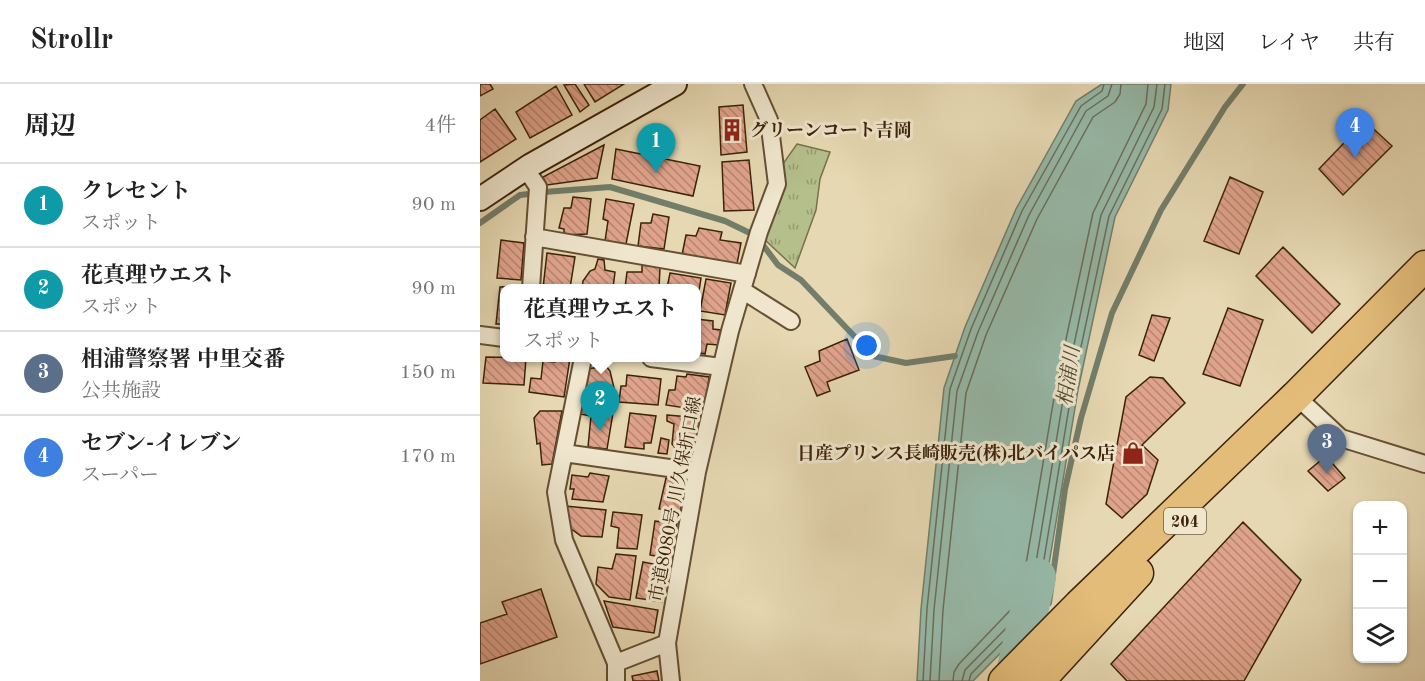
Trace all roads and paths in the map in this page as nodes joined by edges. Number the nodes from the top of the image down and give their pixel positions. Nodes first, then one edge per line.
1 (675, 84) edge
2 (753, 84) edge
3 (525, 168) junction
4 (480, 199) edge
5 (534, 237) junction
6 (1425, 266) edge
7 (745, 282) junction
8 (531, 284) edge
9 (791, 321) dead end
10 (480, 335) edge
11 (500, 338) edge
12 (582, 362) edge
13 (686, 362) edge
14 (722, 367) junction
15 (1296, 396) junction
16 (564, 453) junction
17 (1425, 464) edge
18 (697, 472) junction
19 (667, 644) junction
20 (616, 663) junction
21 (616, 681) edge
22 (671, 681) edge
23 (1004, 681) edge
24 (1039, 681) edge

1 - 3 street
2 - 7 street, 市道8080号 川久保折口線
3 - 4 street
3 - 5 street
5 - 7 street
5 - 8 street
6 - 15 highway, 204
7 - 9 street
7 - 14 street, 市道8080号 川久保折口線
10 - 11 street
12 - 16 street
13 - 14 street
14 - 18 street, 市道8080号 川久保折口線
15 - 17 street
15 - 23 highway, 204
15 - 24 highway, 204
16 - 18 street
16 - 20 street
18 - 19 street, 市道8080号 川久保折口線
19 - 20 street
19 - 22 street, 市道8080号 川久保折口線
20 - 21 street

